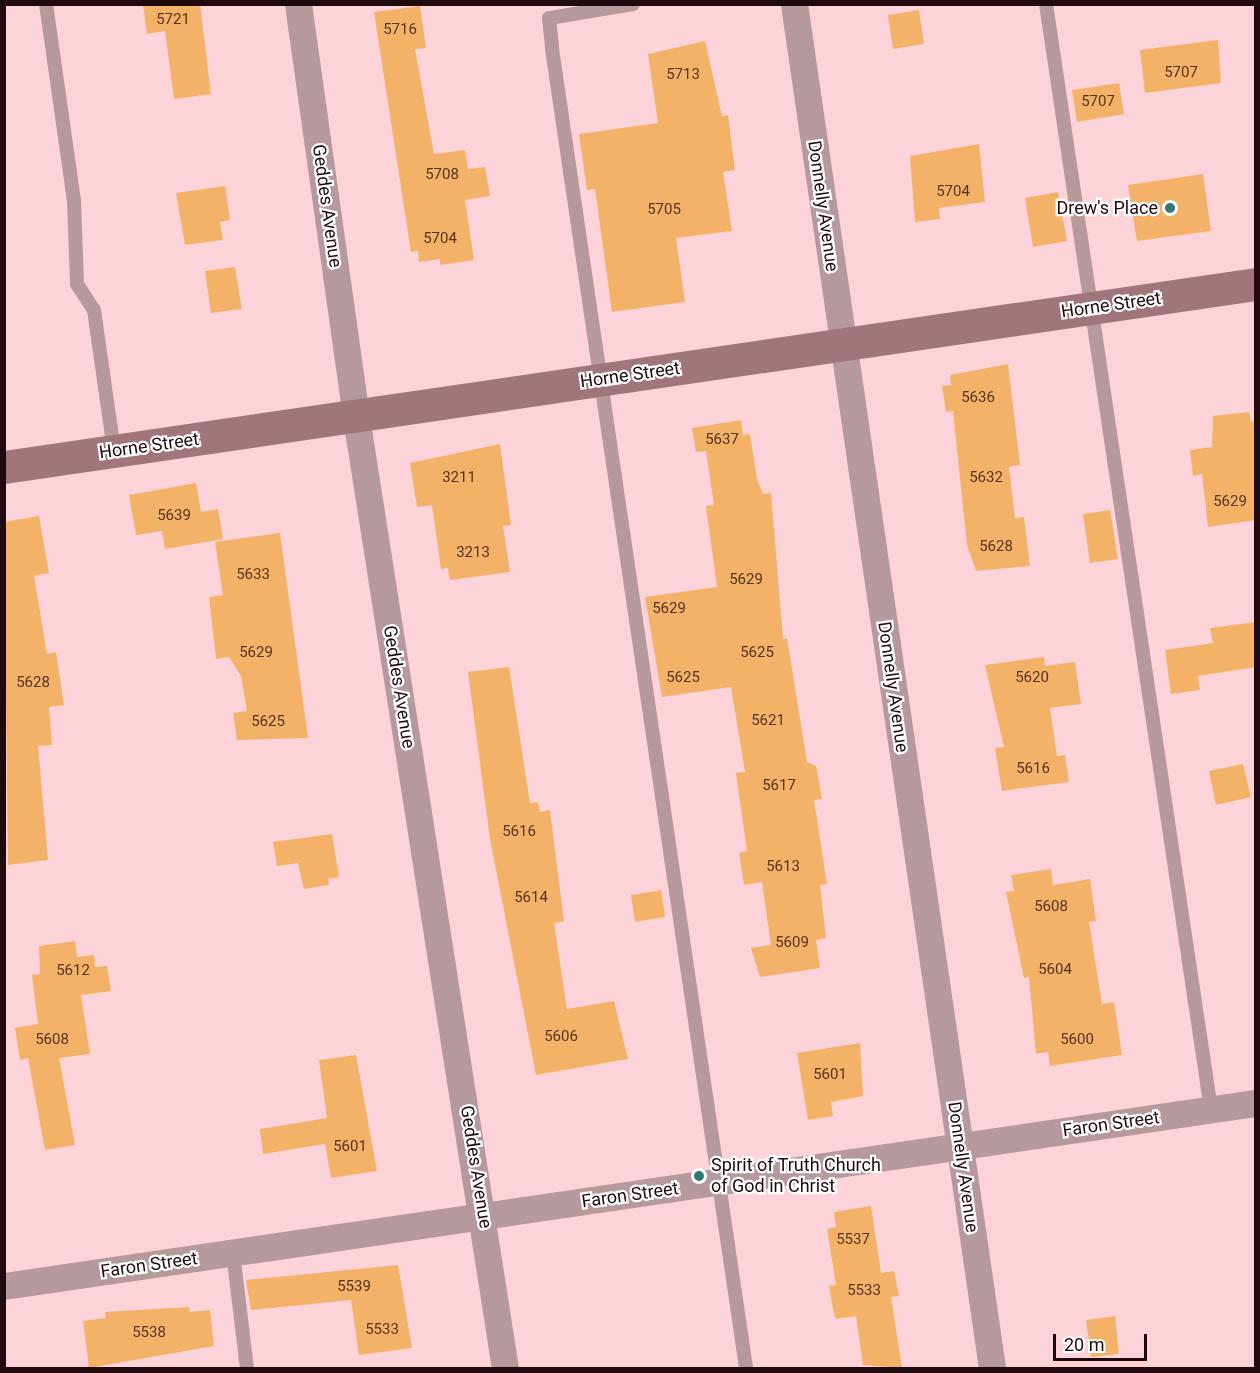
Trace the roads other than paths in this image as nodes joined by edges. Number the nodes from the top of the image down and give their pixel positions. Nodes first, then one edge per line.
1 (46, 4) edge
2 (298, 4) edge
3 (633, 4) edge
4 (794, 4) edge
5 (1046, 4) edge
6 (1256, 284) edge
7 (1090, 308) junction
8 (843, 344) junction
9 (604, 379) junction
10 (356, 416) junction
11 (114, 451) junction
12 (4, 467) edge
13 (1256, 1103) edge
14 (1210, 1110) junction
15 (960, 1147) junction
16 (719, 1182) junction
17 (484, 1216) junction
18 (233, 1253) junction
19 (4, 1286) edge
20 (248, 1368) edge
21 (506, 1368) edge
22 (746, 1368) edge
23 (992, 1368) edge

1 - 11 lane
2 - 10 street, Geddes Avenue
3 - 9 lane
4 - 8 street, Donnelly Avenue
5 - 7 lane
6 - 7 street, Horne Street
7 - 8 street, Horne Street
7 - 14 lane
8 - 9 street, Horne Street
8 - 15 street, Donnelly Avenue
9 - 10 street, Horne Street
9 - 16 lane
10 - 11 street, Horne Street
10 - 17 street, Geddes Avenue
11 - 12 street, Horne Street
13 - 14 street, Faron Street
14 - 15 street, Faron Street
15 - 16 street, Faron Street
15 - 23 street, Donnelly Avenue
16 - 17 street, Faron Street
16 - 22 lane
17 - 18 street, Faron Street
17 - 21 street, Geddes Avenue
18 - 19 street, Faron Street
18 - 20 lane

